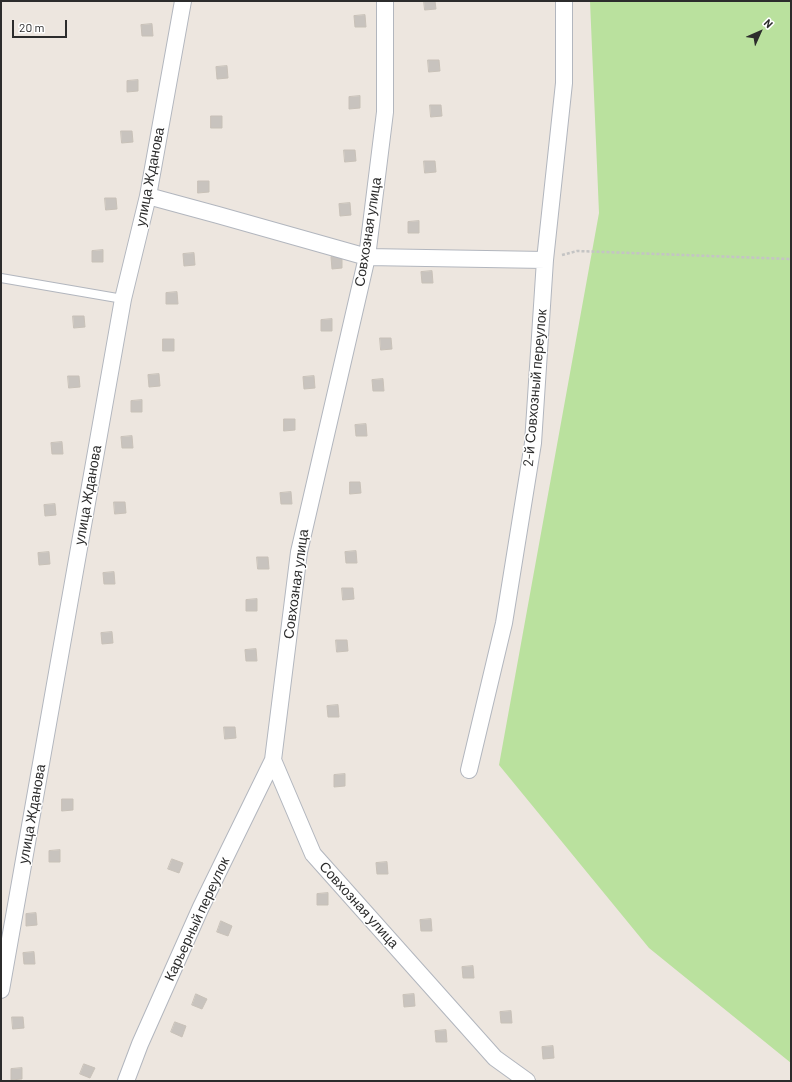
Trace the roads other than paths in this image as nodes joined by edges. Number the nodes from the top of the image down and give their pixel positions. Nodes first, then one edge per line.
1 (183, 1) edge
2 (385, 1) edge
3 (564, 1) edge
4 (148, 196) junction
5 (368, 257) junction
6 (545, 260) junction
7 (1, 278) edge
8 (123, 299) junction
9 (273, 760) junction
10 (469, 770) dead end
11 (1, 990) edge
12 (126, 1081) edge
13 (527, 1081) edge

1 - 4 street, улица Жданова
2 - 5 street, Совхозная улица
3 - 6 street, 2-й Совхозный переулок
4 - 5 street
4 - 8 street, улица Жданова
5 - 6 street
5 - 9 street, Совхозная улица
6 - 10 street, 2-й Совхозный переулок
7 - 8 lane
8 - 11 street, улица Жданова
9 - 12 street, Карьерный переулок
9 - 13 street, Совхозная улица

